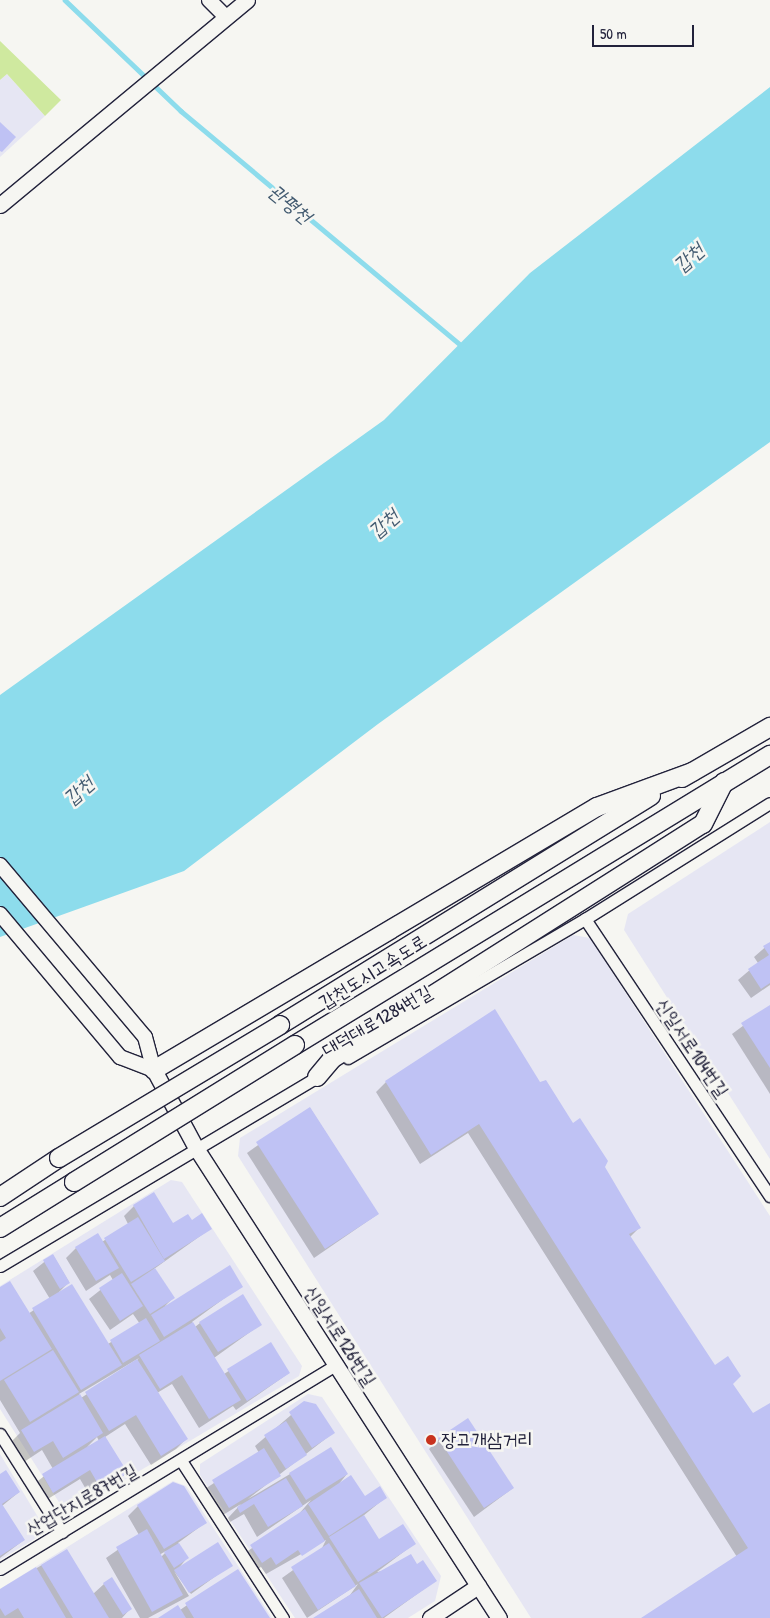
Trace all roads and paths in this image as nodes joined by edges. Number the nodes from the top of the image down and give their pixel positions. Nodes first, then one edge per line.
1 (209, 0) edge
2 (246, 0) edge
3 (225, 16) junction
4 (0, 205) edge
5 (770, 726) edge
6 (770, 755) edge
7 (692, 772) junction
8 (724, 782) junction
9 (770, 803) edge
10 (0, 865) edge
11 (0, 914) edge
12 (586, 920) junction
13 (154, 1070) junction
14 (317, 1077) junction
15 (196, 1148) junction
16 (770, 1196) edge
17 (0, 1197) edge
18 (0, 1228) edge
19 (0, 1266) edge
20 (335, 1365) junction
21 (0, 1434) edge
22 (182, 1462) junction
23 (62, 1532) junction
24 (0, 1569) edge
25 (478, 1586) junction
26 (492, 1615) edge
27 (283, 1618) edge
28 (430, 1618) edge

1 - 3 street
2 - 3 main road
3 - 4 main road
5 - 7 highway, 갑천도시고속도로
6 - 8 highway, 갑천도시고속도로
7 - 13 highway
7 - 17 highway, 갑천도시고속도로, bridge
8 - 14 highway
8 - 18 highway, 갑천도시고속도로, bridge
9 - 12 street, 대덕대로1284번길
10 - 13 street
11 - 13 street
12 - 14 street, 대덕대로1284번길
12 - 16 street, 신일서로104번길
13 - 15 main road, 신일서로126번길
14 - 15 street, 대덕대로1284번길
15 - 19 street, 대덕대로1284번길
15 - 20 main road, 신일서로126번길
20 - 22 street, 산업단지로87번길
20 - 25 main road, 신일서로126번길
21 - 23 street
22 - 23 street, 산업단지로87번길
22 - 27 street
23 - 24 street, 산업단지로87번길
25 - 26 main road, 신일서로126번길
25 - 28 main road

